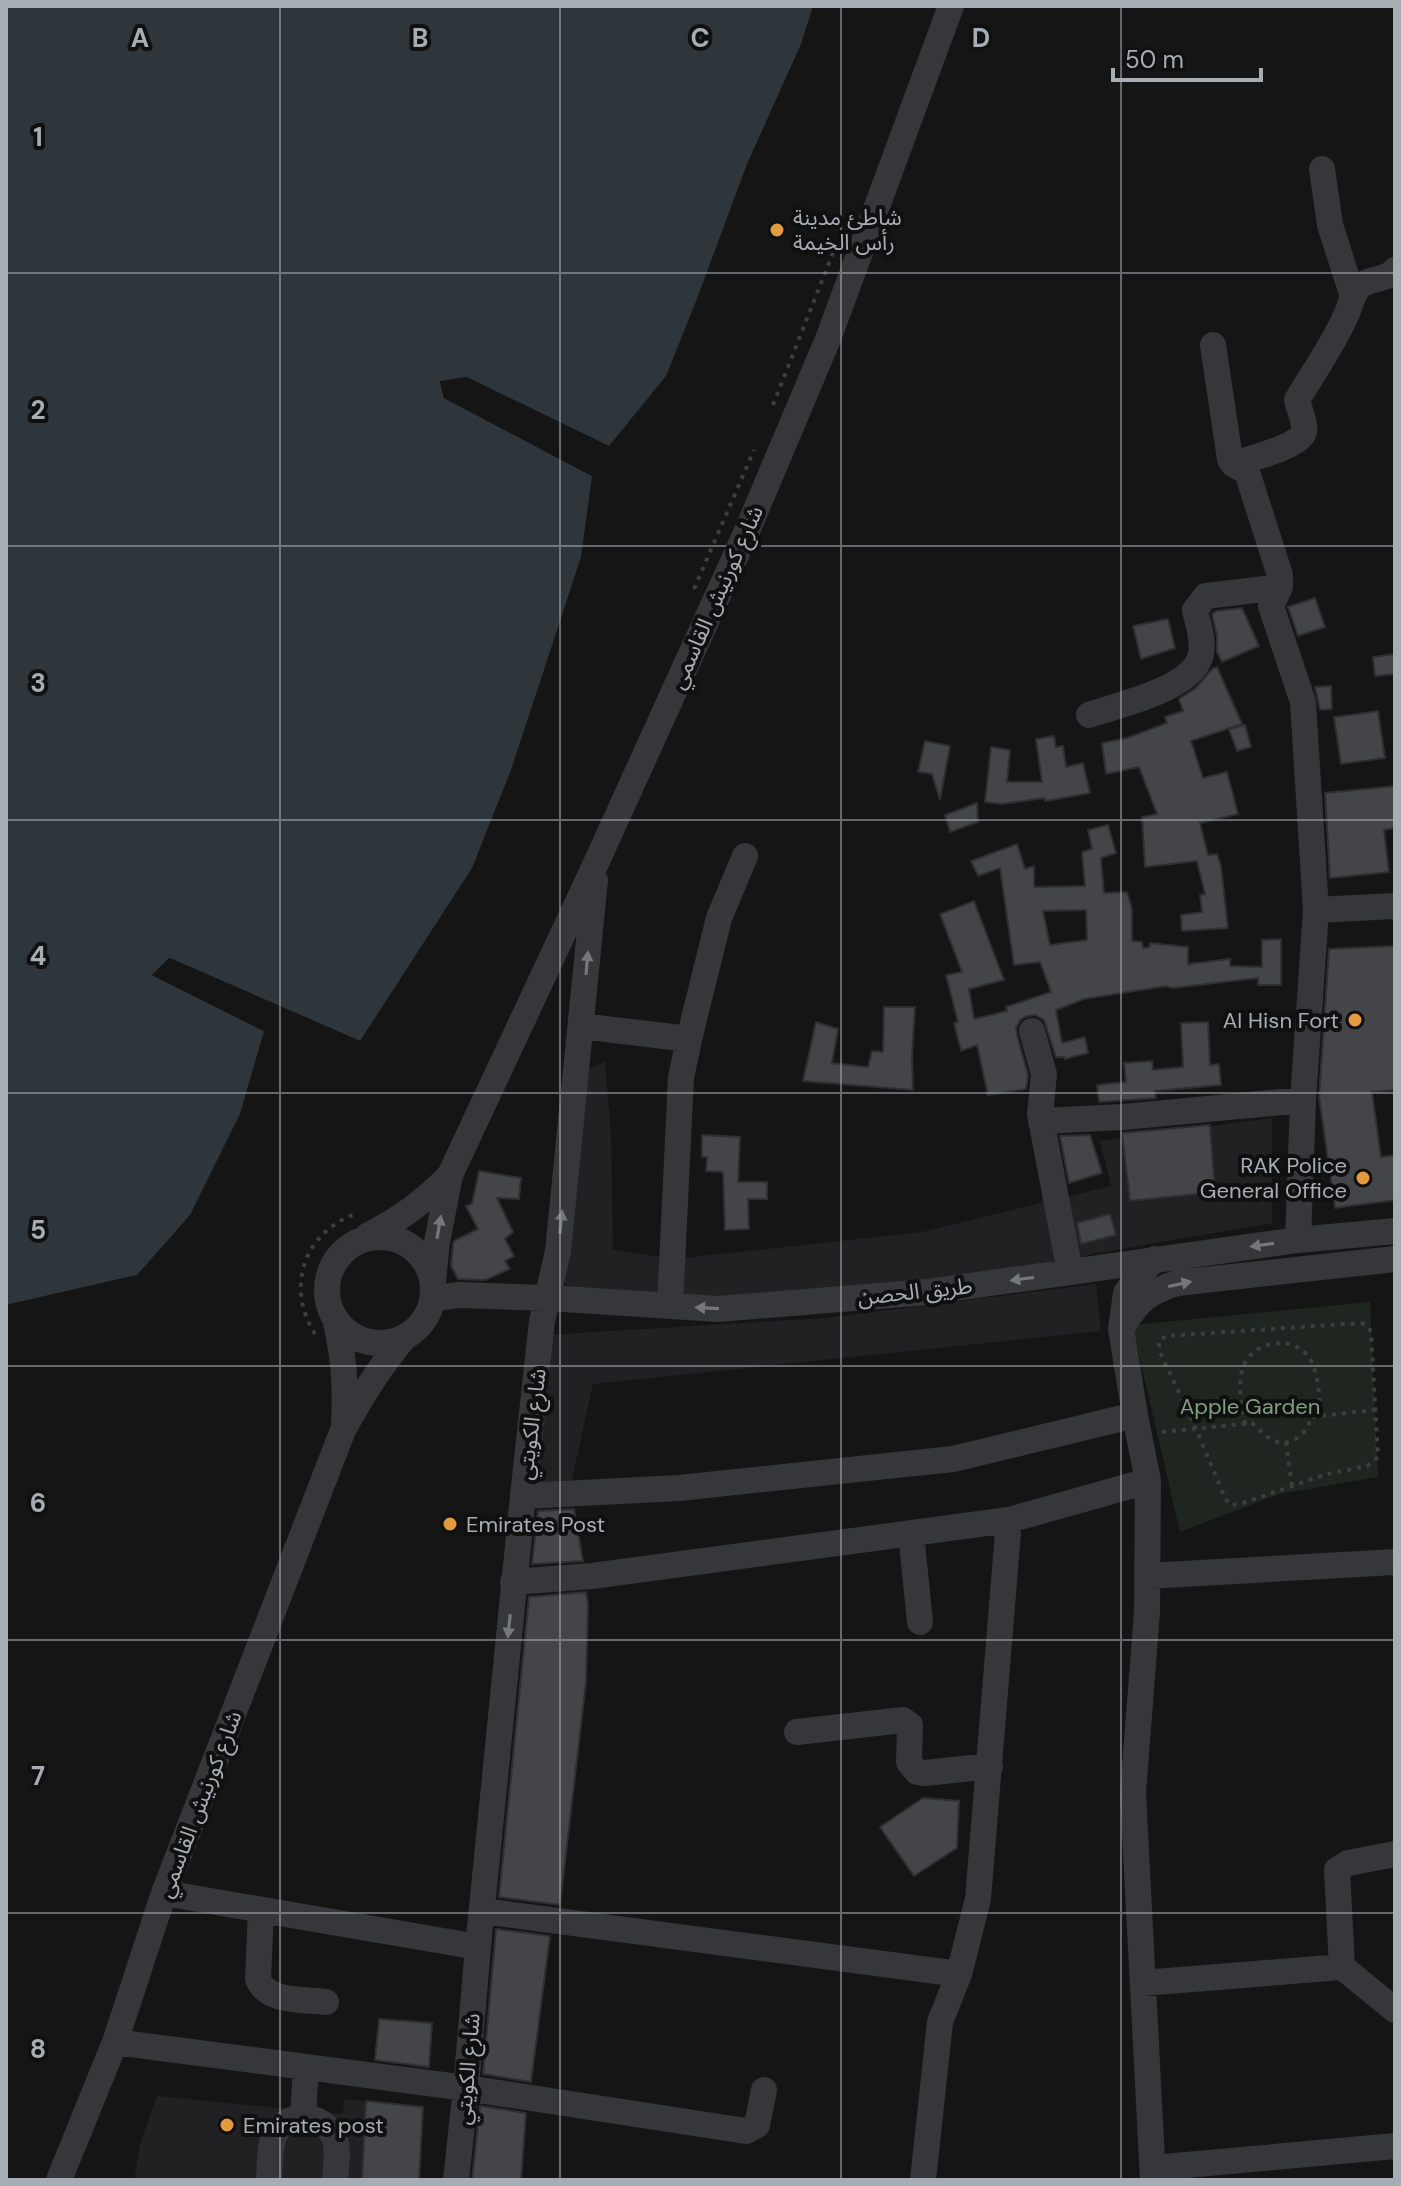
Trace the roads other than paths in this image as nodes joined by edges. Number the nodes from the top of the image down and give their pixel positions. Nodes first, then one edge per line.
1 (951, 6) edge
2 (1322, 169) dead end
3 (1395, 270) edge
4 (1353, 297) junction
5 (1213, 345) dead end
6 (1233, 464) junction
7 (1280, 587) junction
8 (1089, 715) dead end
9 (745, 856) dead end
10 (597, 861) junction
11 (1395, 906) edge
12 (1316, 910) junction
13 (581, 1026) junction
14 (1032, 1031) dead end
15 (689, 1039) junction
16 (1303, 1100) junction
17 (1041, 1121) junction
18 (450, 1175) junction
19 (1395, 1231) edge
20 (359, 1240) junction
21 (1298, 1240) junction
22 (1155, 1259) junction
23 (1395, 1259) edge
24 (1070, 1272) junction
25 (433, 1289) junction
26 (548, 1298) junction
27 (670, 1306) junction
28 (336, 1323) junction
29 (1121, 1329) junction
30 (404, 1338) junction
31 (1137, 1425) junction
32 (343, 1430) junction
33 (1148, 1481) junction
34 (523, 1496) junction
35 (1009, 1520) junction
36 (911, 1533) junction
37 (1395, 1562) edge
38 (1147, 1576) junction
39 (513, 1582) junction
40 (920, 1622) dead end
41 (797, 1732) dead end
42 (990, 1766) junction
43 (1395, 1854) edge
44 (164, 1893) junction
45 (261, 1910) junction
46 (482, 1911) junction
47 (478, 1947) junction
48 (1342, 1967) junction
49 (959, 1974) junction
50 (1143, 1983) junction
51 (326, 2002) dead end
52 (1395, 2010) edge
53 (115, 2042) junction
54 (306, 2067) junction
55 (466, 2088) junction
56 (764, 2090) dead end
57 (303, 2117) junction
58 (1395, 2146) edge
59 (1153, 2174) edge
60 (59, 2180) edge
61 (269, 2180) edge
62 (335, 2180) edge
63 (456, 2180) edge
64 (923, 2180) edge

1 - 10 street, شارع كورنيش القاسمي
2 - 4 street
3 - 4 street
4 - 6 street
5 - 6 street
6 - 7 street
7 - 8 street
7 - 12 street
9 - 15 street
13 -> 10 street, شارع الكويتي
10 - 18 street, شارع كورنيش القاسمي
11 - 12 street
12 - 16 street
13 - 15 street
26 -> 13 street, شارع الكويتي
14 - 17 street
15 - 27 street
16 - 17 street
16 - 21 street
17 - 24 street
18 - 20 street, شارع كورنيش القاسمي
25 -> 18 street, شارع كورنيش القاسمي
19 - 21 street, طريق الحصن
20 - 25 street
20 - 28 street
21 -> 22 street, طريق الحصن
22 - 24 street, طريق الحصن
22 - 29 street
29 -> 23 street
24 -> 27 street, طريق الحصن
25 - 26 street, طريق الحصن
25 - 30 street
26 - 27 street, طريق الحصن
26 - 34 street, شارع الكويتي
28 - 30 street
28 - 32 street, شارع كورنيش القاسمي
29 - 31 street
30 - 32 street, شارع كورنيش القاسمي
31 - 33 street
31 - 34 street
32 - 44 street, شارع كورنيش القاسمي
33 - 35 street
33 - 38 street
34 - 39 street, شارع الكويتي
35 - 36 street
35 - 42 street
36 - 39 street
36 - 40 street
37 - 38 street
38 - 50 street
39 -> 46 street, شارع الكويتي
41 - 42 street
42 - 49 street
43 - 48 street
44 - 45 street
44 - 53 street, شارع كورنيش القاسمي
45 - 47 street
45 - 51 street
46 - 47 street, شارع الكويتي
46 - 49 street
47 - 55 street, شارع الكويتي
48 - 50 street
48 - 52 street
49 - 64 street
50 - 59 street
53 - 54 street
53 - 60 street, شارع كورنيش القاسمي
54 - 55 street
54 - 57 street
55 - 56 street
55 - 63 street, شارع الكويتي
57 - 61 street
57 - 62 street
58 - 59 street

